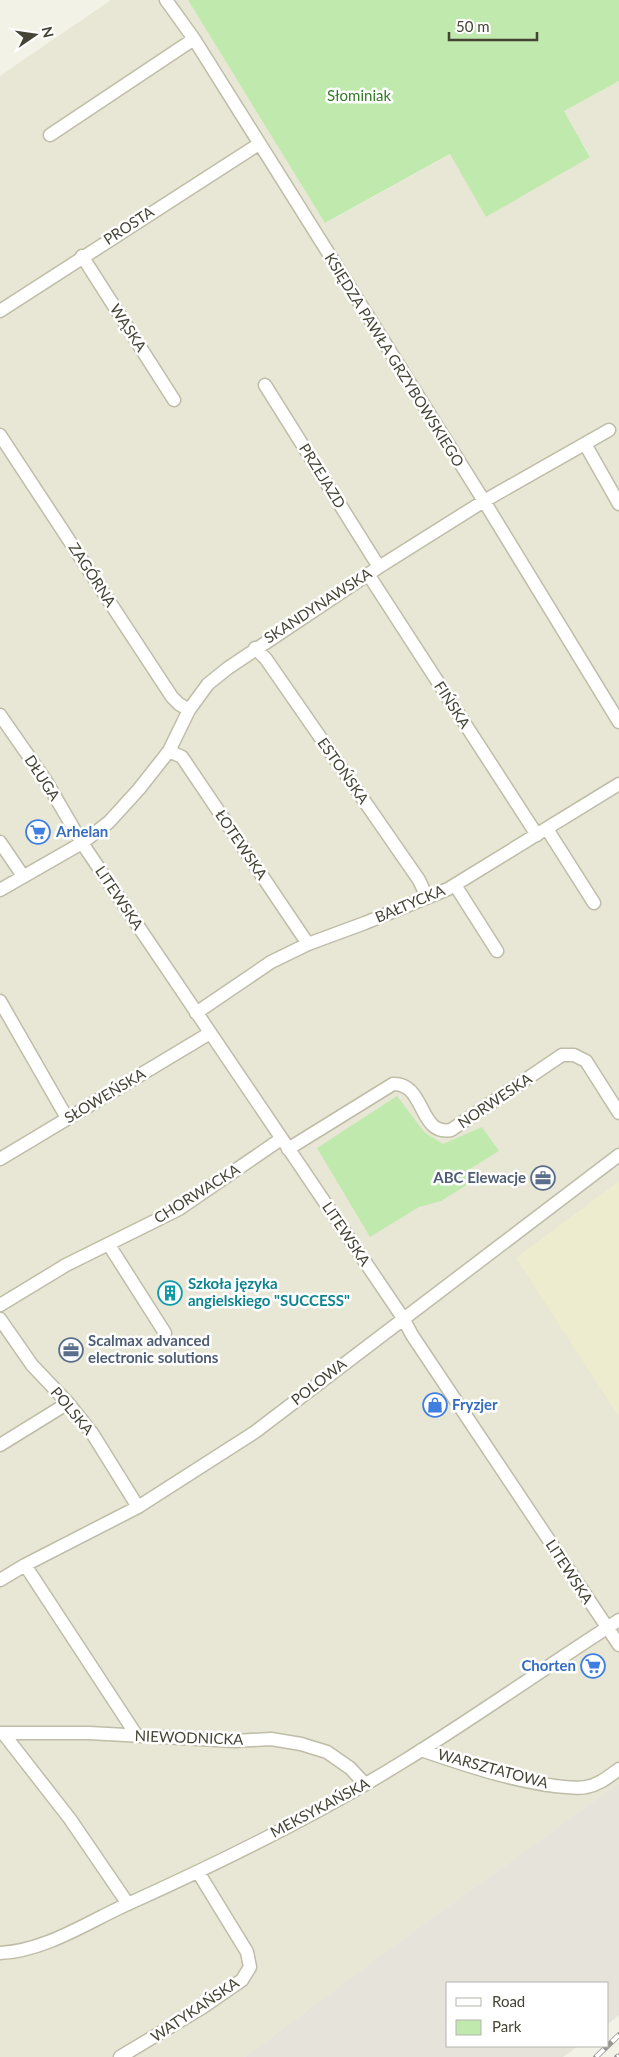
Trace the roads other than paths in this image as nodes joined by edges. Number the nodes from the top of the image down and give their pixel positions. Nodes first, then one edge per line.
1 (166, 0) edge
2 (194, 39) junction
3 (50, 135) dead end
4 (259, 144) junction
5 (82, 256) junction
6 (0, 311) edge
7 (265, 385) dead end
8 (174, 400) dead end
9 (608, 430) dead end
10 (0, 435) edge
11 (585, 444) junction
12 (484, 501) junction
13 (619, 504) edge
14 (379, 567) junction
15 (368, 574) junction
16 (255, 648) junction
17 (189, 710) junction
18 (0, 715) edge
19 (619, 722) edge
20 (169, 751) junction
21 (619, 784) edge
22 (542, 832) junction
23 (0, 842) edge
24 (82, 843) junction
25 (23, 876) junction
26 (455, 885) junction
27 (0, 890) edge
28 (427, 897) junction
29 (594, 903) dead end
30 (308, 944) junction
31 (497, 951) dead end
32 (0, 1001) edge
33 (196, 1013) junction
34 (210, 1033) junction
35 (619, 1113) edge
36 (68, 1118) junction
37 (284, 1144) junction
38 (619, 1155) edge
39 (0, 1159) edge
40 (109, 1245) junction
41 (0, 1305) edge
42 (403, 1318) junction
43 (0, 1319) edge
44 (165, 1333) dead end
45 (68, 1403) junction
46 (0, 1446) edge
47 (138, 1507) junction
48 (24, 1565) junction
49 (0, 1580) edge
50 (619, 1620) edge
51 (607, 1628) junction
52 (619, 1645) edge
53 (2, 1733) edge
54 (137, 1736) junction
55 (422, 1750) junction
56 (619, 1769) edge
57 (365, 1784) junction
58 (198, 1872) junction
59 (128, 1904) junction
60 (0, 1953) edge
61 (120, 2057) edge

1 - 2 street, KSIĘDZA PAWŁA GRZYBOWSKIEGO
2 - 3 street
2 - 4 street, KSIĘDZA PAWŁA GRZYBOWSKIEGO
4 - 5 street, PROSTA
4 - 12 street, KSIĘDZA PAWŁA GRZYBOWSKIEGO
5 - 6 street, PROSTA
5 - 8 street, WĄSKA
7 - 14 street, PRZEJAZD
9 - 11 street, SKANDYNAWSKA
10 - 17 street, ZAGÓRNA
11 - 12 street, SKANDYNAWSKA
11 - 13 street
12 - 14 street, SKANDYNAWSKA
12 - 19 street, KSIĘDZA PAWŁA GRZYBOWSKIEGO
14 - 15 street, SKANDYNAWSKA
15 - 16 street, SKANDYNAWSKA
15 - 22 street, FIŃSKA
16 - 17 street, SKANDYNAWSKA
16 - 28 street, ESTOŃSKA
17 - 20 street, SKANDYNAWSKA
18 - 24 street, DŁUGA
20 - 24 street, SKANDYNAWSKA
20 - 30 street, ŁOTEWSKA
21 - 22 street, BAŁTYCKA
22 - 26 street, BAŁTYCKA
22 - 29 street, FIŃSKA
23 - 25 street
24 - 25 street, SKANDYNAWSKA
24 - 33 street, LITEWSKA
25 - 27 street, SKANDYNAWSKA
26 - 28 street, BAŁTYCKA
26 - 31 street
28 - 30 street, BAŁTYCKA
30 - 33 street, BAŁTYCKA
32 - 36 street
33 - 34 street, LITEWSKA
34 - 36 street, SŁOWEŃSKA
34 - 37 street, LITEWSKA
35 - 37 street, NORWESKA
36 - 39 street, SŁOWEŃSKA
37 - 40 street, CHORWACKA
37 - 42 street, LITEWSKA
38 - 42 street, POLOWA
40 - 41 street, CHORWACKA
40 - 44 street
42 - 47 street, POLOWA
42 - 51 street, LITEWSKA
43 - 45 street, POLSKA
45 - 46 street
45 - 47 street, POLSKA
47 - 48 street, POLOWA
48 - 49 street, POLOWA
48 - 54 street
50 - 51 street, MEKSYKAŃSKA
51 - 52 street, LITEWSKA
51 - 55 street, MEKSYKAŃSKA
53 - 54 street, NIEWODNICKA
53 - 59 street
54 - 57 street, NIEWODNICKA
55 - 56 street, WARSZTATOWA
55 - 57 street, MEKSYKAŃSKA
57 - 58 street, MEKSYKAŃSKA
58 - 59 street, MEKSYKAŃSKA
58 - 61 street, WATYKAŃSKA
59 - 60 street, MEKSYKAŃSKA

